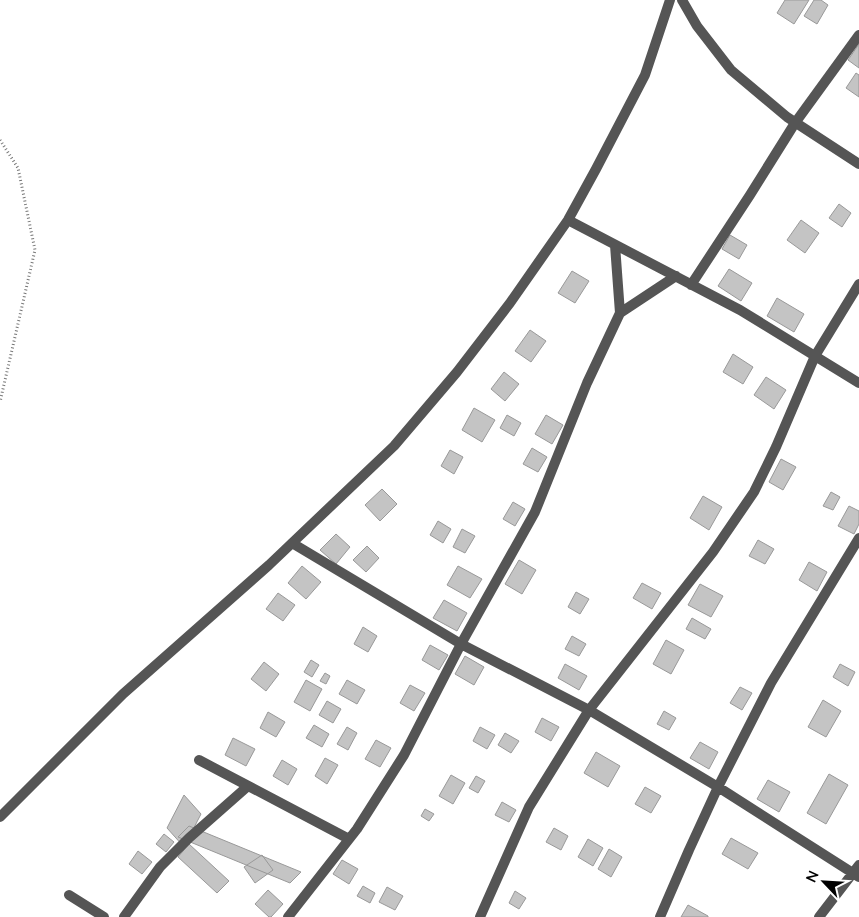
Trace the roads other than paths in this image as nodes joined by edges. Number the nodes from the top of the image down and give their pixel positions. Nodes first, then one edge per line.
1 (670, 0) edge
2 (682, 0) edge
3 (859, 35) edge
4 (795, 122) junction
5 (859, 164) edge
6 (568, 220) junction
7 (615, 245) junction
8 (676, 276) junction
9 (859, 284) edge
10 (692, 285) junction
11 (620, 313) junction
12 (815, 356) junction
13 (859, 383) edge
14 (859, 538) edge
15 (292, 543) junction
16 (461, 644) junction
17 (589, 710) junction
18 (199, 760) dead end
19 (248, 786) junction
20 (718, 787) junction
21 (0, 817) edge
22 (349, 839) junction
23 (857, 872) edge
24 (69, 895) dead end
25 (104, 917) edge
26 (124, 917) edge
27 (288, 917) edge
28 (480, 917) edge
29 (660, 917) edge
30 (819, 917) edge

1 - 6 street
2 - 4 street
3 - 4 street
4 - 5 street
4 - 10 street
6 - 7 street
6 - 15 street
7 - 8 street
7 - 11 street
8 - 10 street
8 - 11 street
9 - 12 street
10 - 12 street
11 - 16 street
12 - 13 street
12 - 17 street
14 - 20 street
15 - 16 street
15 - 21 street
16 - 17 street
16 - 22 street
17 - 20 street
17 - 28 street
18 - 19 street
19 - 22 street
19 - 26 street
20 - 23 street
20 - 29 street
22 - 27 street
23 - 30 street
24 - 25 street

